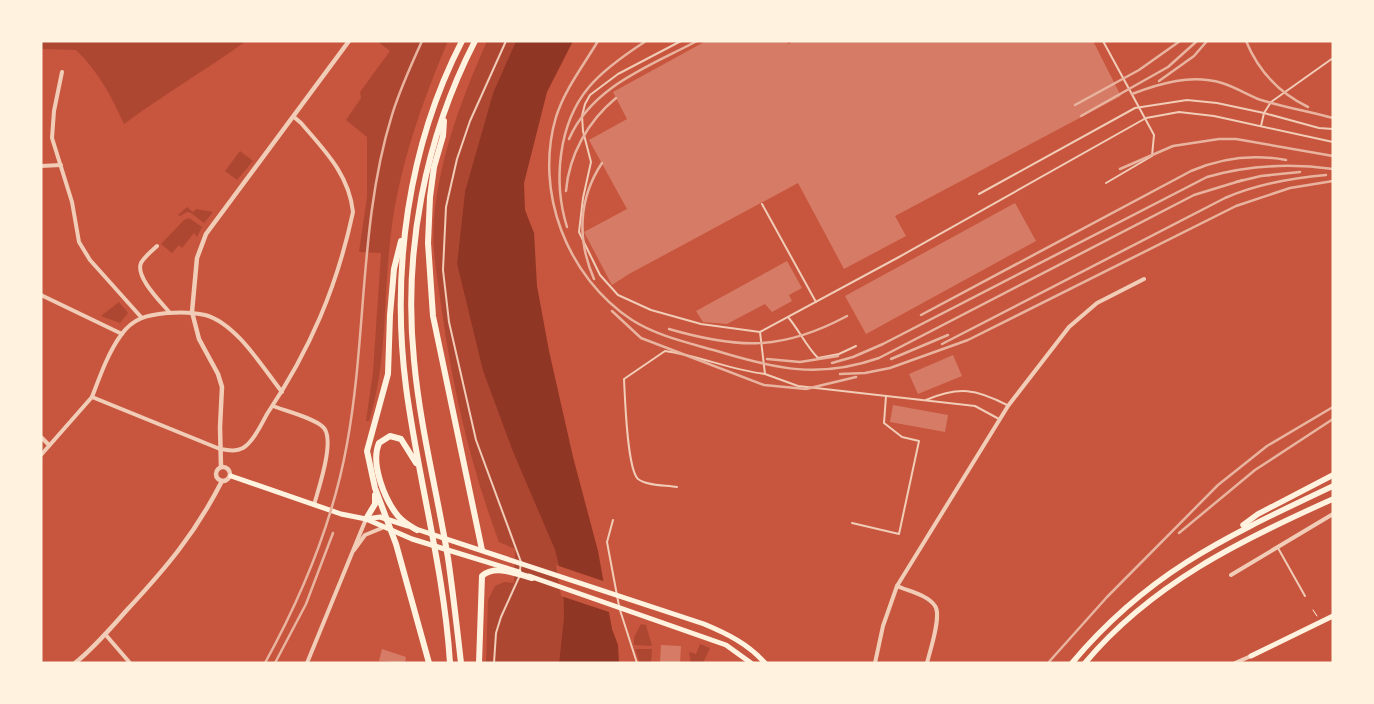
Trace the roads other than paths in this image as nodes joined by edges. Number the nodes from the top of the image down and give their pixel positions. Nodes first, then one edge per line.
1 (350, 41) edge
2 (462, 41) edge
3 (475, 41) edge
4 (506, 41) edge
5 (681, 41) edge
6 (1103, 41) edge
7 (1333, 58) edge
8 (62, 72) dead end
9 (1140, 107) junction
10 (445, 112) junction
11 (1264, 113) junction
12 (294, 117) junction
13 (1146, 118) junction
14 (1261, 126) junction
15 (1333, 129) edge
16 (1333, 142) edge
17 (61, 165) junction
18 (41, 166) edge
19 (1106, 183) dead end
20 (979, 194) dead end
21 (762, 204) dead end
22 (408, 215) junction
23 (157, 246) dead end
24 (1144, 279) dead end
25 (41, 295) edge
26 (816, 302) junction
27 (192, 312) junction
28 (170, 313) junction
29 (141, 316) junction
30 (788, 317) junction
31 (760, 332) junction
32 (122, 334) junction
33 (856, 346) dead end
34 (765, 374) junction
35 (282, 392) junction
36 (886, 396) junction
37 (92, 397) junction
38 (924, 401) junction
39 (273, 406) junction
40 (1008, 406) junction
41 (1000, 419) junction
42 (41, 437) edge
43 (49, 445) junction
44 (220, 449) junction
45 (41, 455) edge
46 (221, 467) junction
47 (420, 474) junction
48 (1333, 475) edge
49 (231, 476) junction
50 (222, 481) junction
51 (1333, 486) edge
52 (677, 487) dead end
53 (375, 488) junction
54 (1333, 499) edge
55 (314, 505) junction
56 (1333, 514) edge
57 (386, 519) junction
58 (366, 520) junction
59 (613, 520) dead end
60 (852, 524) dead end
61 (382, 528) junction
62 (420, 531) junction
63 (392, 532) junction
64 (1232, 534) junction
65 (1278, 548) junction
66 (482, 550) junction
67 (351, 556) junction
68 (510, 570) junction
69 (1231, 575) dead end
70 (532, 578) joint
71 (897, 586) junction
72 (1305, 596) dead end
73 (1333, 616) edge
74 (105, 634) junction
75 (1252, 656) joint
76 (1073, 662) edge
77 (75, 663) edge
78 (130, 663) edge
79 (307, 663) edge
80 (429, 663) edge
81 (450, 663) edge
82 (461, 663) edge
83 (479, 663) edge
84 (494, 663) edge
85 (637, 663) edge
86 (751, 663) edge
87 (765, 663) edge
88 (875, 663) edge
89 (927, 663) edge
90 (1085, 663) edge
91 (1235, 663) edge

1 - 12 street
2 - 22 highway
3 - 10 highway
4 - 84 lane
5 - 31 lane
6 - 9 lane
7 - 11 lane
8 - 17 street
9 - 11 lane
9 - 13 lane
9 - 20 lane
10 - 66 highway
10 - 82 highway
11 - 14 lane
11 - 15 lane
12 - 27 street
12 - 35 street
13 - 14 lane
13 - 19 lane
13 - 26 lane
14 - 16 lane
17 - 18 street
17 - 29 street
21 - 26 lane
22 - 47 highway
22 - 53 highway
23 - 28 street
24 - 40 street
25 - 32 street
26 - 30 lane
27 - 28 street
27 - 35 street
27 - 44 street
28 - 29 street
29 - 32 street
30 - 31 lane
30 - 33 lane
31 - 34 lane
32 - 37 street
34 - 36 lane
34 - 52 lane
35 - 39 street
36 - 38 lane
36 - 60 lane
37 - 43 street
37 - 44 street
38 - 40 lane
38 - 41 lane
39 - 44 street
39 - 55 street
40 - 41 street
41 - 71 street
42 - 43 street
43 - 45 street
44 - 46 street
46 - 49 street
46 - 50 street
47 - 62 highway
47 - 81 highway
48 - 64 main road
49 - 50 street
49 - 55 main road
50 - 74 street
51 - 64 main road
53 - 57 highway
53 - 58 highway
54 - 90 main road
55 - 58 main road
56 - 65 street
57 - 58 main road
57 - 62 main road
57 - 63 highway
58 - 61 main road
58 - 67 street
59 - 85 lane
61 - 63 main road
61 - 67 street
62 - 66 main road
63 - 68 main road
63 - 80 highway
64 - 76 main road
65 - 69 street
65 - 72 lane
66 - 87 main road
67 - 79 street
68 - 70 highway
68 - 83 highway
70 - 86 main road
71 - 88 street
71 - 89 street
73 - 75 main road
74 - 77 street
74 - 78 street
75 - 91 street

